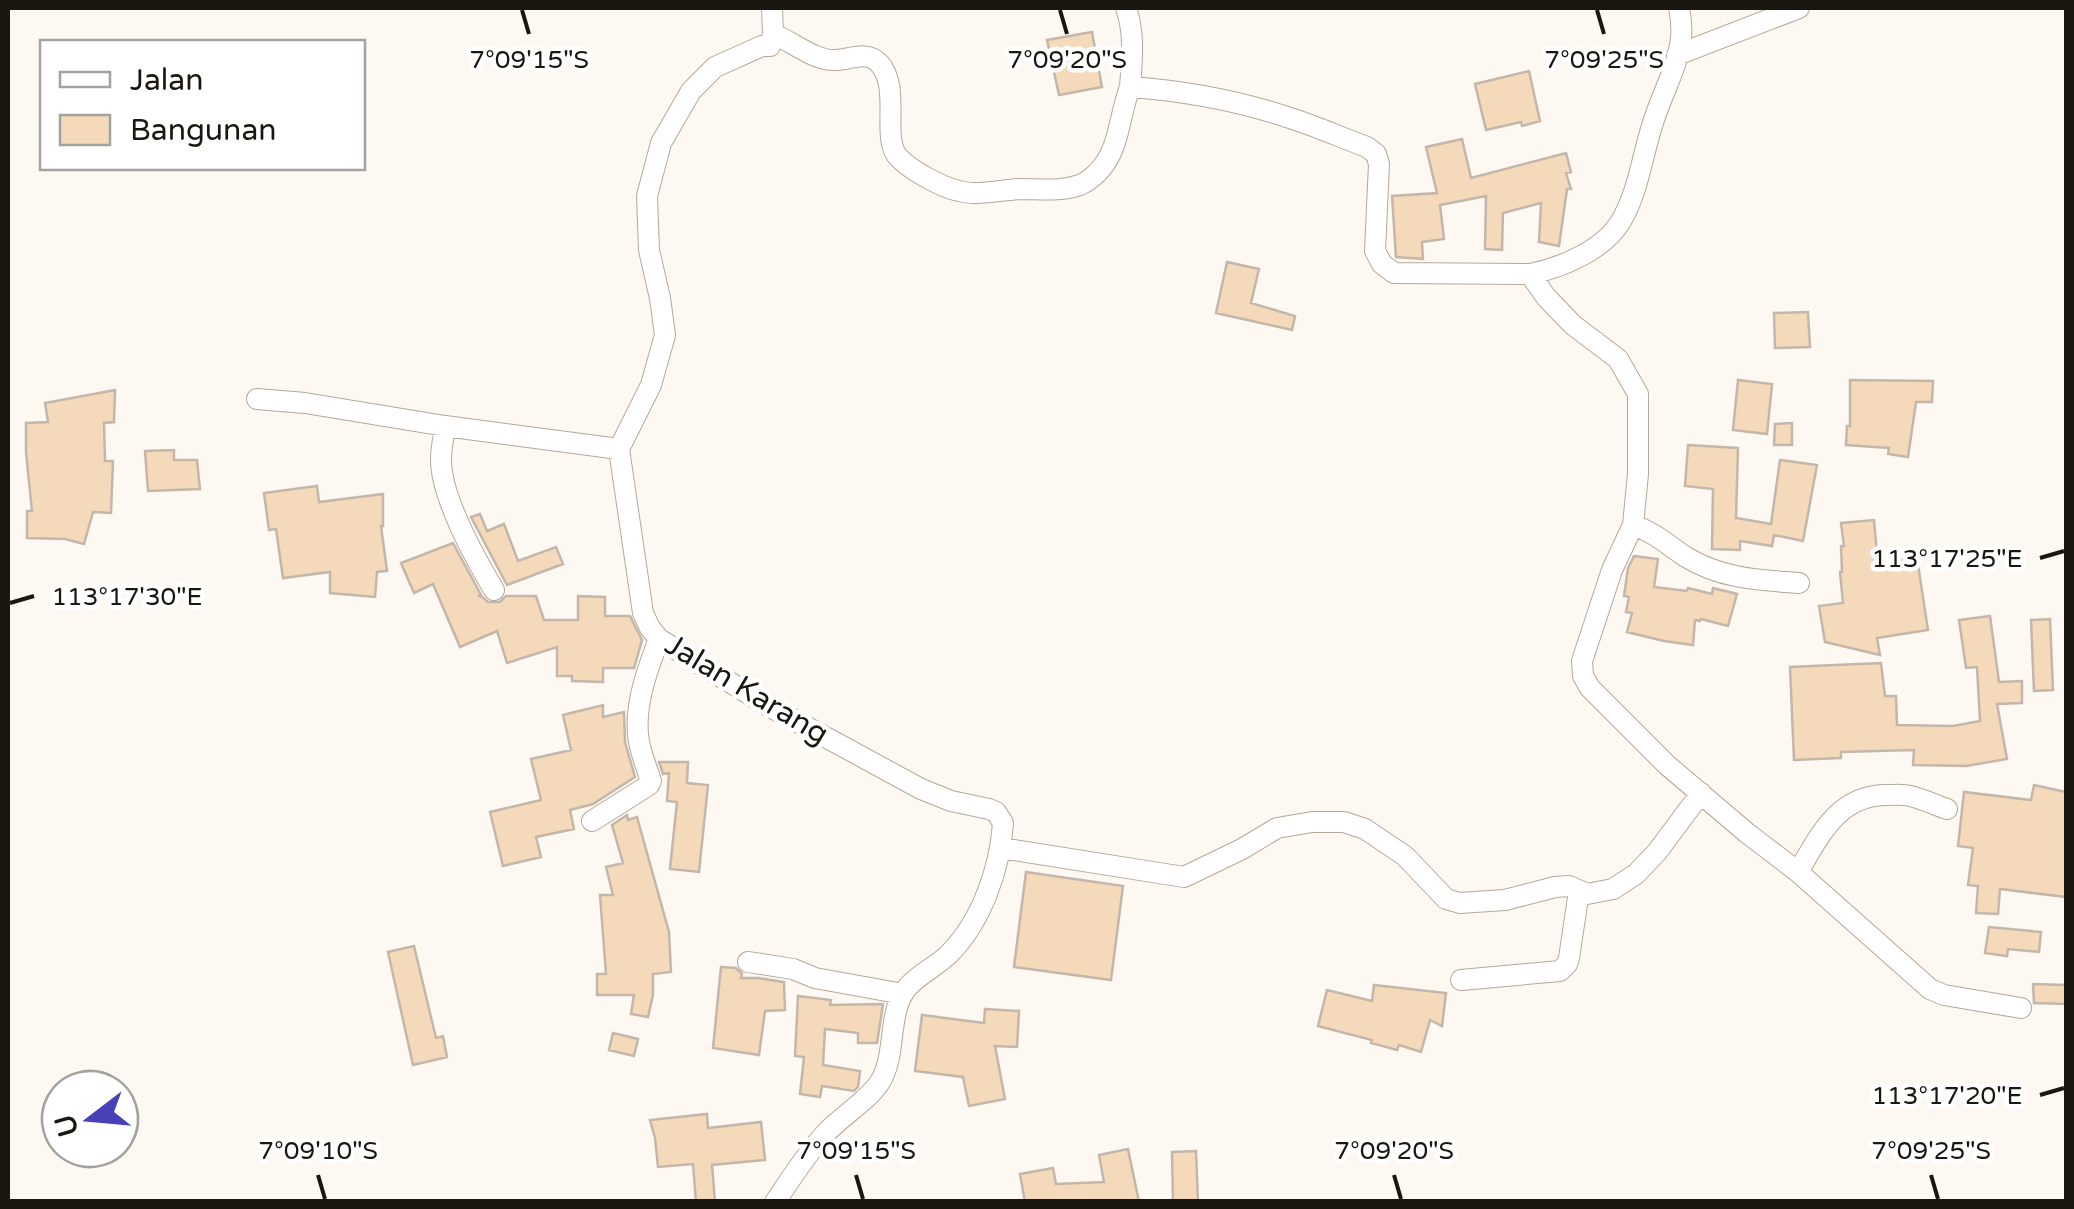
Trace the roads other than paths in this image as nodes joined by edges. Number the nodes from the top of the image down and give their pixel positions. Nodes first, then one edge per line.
1 (772, 8) edge
2 (1126, 8) edge
3 (1679, 8) edge
4 (1798, 8) edge
5 (772, 34) junction
6 (1677, 55) junction
7 (1130, 88) junction
8 (1530, 274) junction
9 (257, 399) dead end
10 (445, 426) junction
11 (619, 449) junction
12 (1633, 525) junction
13 (1799, 583) dead end
14 (494, 590) dead end
15 (659, 639) junction
16 (1700, 794) junction
17 (1947, 809) dead end
18 (592, 821) dead end
19 (1001, 848) junction
20 (1798, 872) junction
21 (1579, 890) junction
22 (748, 962) dead end
23 (1461, 980) dead end
24 (903, 994) junction
25 (2021, 1008) dead end
26 (775, 1202) edge

1 - 5 street
2 - 7 street
3 - 6 street
4 - 6 street
5 - 7 street
5 - 11 street
6 - 8 street
7 - 8 street
8 - 12 street
9 - 10 street
10 - 11 street
10 - 14 street
11 - 15 street, Jalan Karang
12 - 13 street
12 - 16 street
15 - 18 street
15 - 19 street, Jalan Karang
16 - 20 street
16 - 21 street
17 - 20 street
19 - 21 street
19 - 24 street
20 - 25 street
21 - 23 street
22 - 24 street
24 - 26 street

